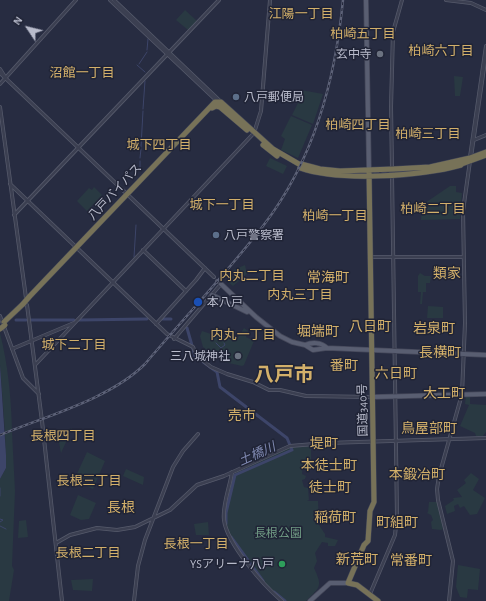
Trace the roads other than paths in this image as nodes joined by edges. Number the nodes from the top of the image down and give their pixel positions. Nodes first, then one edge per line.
1 (76, 0) edge
2 (110, 0) edge
3 (114, 0) edge
4 (219, 0) edge
5 (270, 0) edge
6 (366, 0) edge
7 (402, 0) edge
8 (447, 0) edge
9 (486, 10) edge
10 (486, 46) edge
11 (168, 54) junction
12 (486, 54) edge
13 (0, 69) edge
14 (0, 73) edge
15 (5, 77) junction
16 (0, 84) edge
17 (216, 103) junction
18 (0, 107) edge
19 (243, 127) junction
20 (253, 134) junction
21 (486, 135) edge
22 (473, 140) junction
23 (78, 148) junction
24 (486, 152) edge
25 (486, 156) edge
26 (470, 160) junction
27 (292, 162) junction
28 (461, 165) junction
29 (436, 168) junction
30 (369, 172) junction
31 (394, 172) junction
32 (359, 173) tunnel mouth
33 (10, 184) junction
34 (128, 195) junction
35 (28, 201) junction
36 (14, 215) junction
37 (163, 229) junction
38 (77, 249) junction
39 (143, 250) junction
40 (463, 256) junction
41 (370, 257) junction
42 (393, 257) junction
43 (204, 268) junction
44 (214, 277) dead end
45 (217, 281) dead end
46 (113, 282) junction
47 (221, 284) junction
48 (186, 291) junction
49 (212, 295) junction
50 (26, 302) junction
51 (249, 310) junction
52 (0, 316) edge
53 (75, 322) junction
54 (3, 324) edge
55 (156, 324) junction
56 (0, 329) edge
57 (174, 339) junction
58 (31, 341) junction
59 (305, 345) junction
60 (327, 348) junction
61 (12, 349) junction
62 (372, 350) junction
63 (395, 351) junction
64 (464, 354) junction
65 (486, 355) edge
66 (35, 365) junction
67 (38, 394) junction
68 (462, 394) junction
69 (486, 394) edge
70 (396, 396) junction
71 (372, 397) junction
72 (198, 434) dead end
73 (486, 438) edge
74 (450, 439) junction
75 (397, 441) junction
76 (373, 442) junction
77 (232, 472) junction
78 (153, 519) junction
79 (56, 542) junction
80 (348, 583) junction
81 (370, 594) junction
82 (62, 601) edge
83 (134, 601) edge
84 (282, 601) edge
85 (310, 601) edge
86 (378, 601) edge
87 (449, 601) edge

1 - 15 street
2 - 11 street
3 - 11 street
4 - 11 street
5 - 20 street
6 - 30 main road
7 - 31 street
8 - 9 street
10 - 22 street
11 - 17 street
11 - 17 street
11 - 23 street
12 - 22 street
13 - 15 street
14 - 15 street
15 - 16 street
15 - 23 street
17 - 19 highway
17 - 19 highway
17 - 20 highway
17 - 34 highway, 八戸バイパス
18 - 33 street
19 - 20 highway
20 - 27 highway
20 - 37 street
21 - 22 street
22 - 26 street
23 - 34 street
23 - 35 street
24 - 26 highway
25 - 26 highway
26 - 28 highway
26 - 29 highway
26 - 31 highway
26 - 40 street
27 - 30 highway
27 - 32 highway
28 - 29 highway
28 - 31 highway
29 - 31 highway
30 - 31 highway
30 - 41 highway, 国道340号
31 - 42 street
33 - 35 street
33 - 36 street
34 - 37 street
34 - 38 highway, 八戸バイパス
35 - 36 street
35 - 38 street
36 - 50 street
37 - 39 street
37 - 43 street
38 - 46 street
38 - 50 highway, 八戸バイパス
39 - 46 street
39 - 48 street
40 - 42 street
40 - 64 street
41 - 42 street
41 - 62 highway, 国道340号
42 - 63 street
43 - 44 street
43 - 48 street
45 - 47 street
46 - 53 street
46 - 55 street
47 - 49 street
47 - 51 main road
48 - 55 street
49 - 51 main road
49 - 57 street
50 - 54 highway, 八戸バイパス
50 - 58 street
51 - 59 main road
52 - 61 street
53 - 58 street
53 - 66 street
54 - 56 highway, 八戸バイパス, bridge
55 - 57 street
57 - 71 street
58 - 61 street
58 - 66 street
59 - 60 main road
59 - 60 main road
60 - 62 main road
61 - 67 street
62 - 63 main road
62 - 71 highway, 国道340号
63 - 64 main road
63 - 70 street
64 - 65 main road
64 - 68 street
66 - 67 street
67 - 79 street
68 - 69 main road
68 - 70 main road
68 - 74 street
70 - 71 main road
70 - 75 street
71 - 76 highway, 国道340号
72 - 78 street
73 - 74 street
74 - 75 street
74 - 87 street
75 - 76 street
75 - 81 street
76 - 77 street
76 - 80 highway, 国道340号
77 - 78 street
77 - 84 street
78 - 79 street
78 - 83 street
79 - 82 street
80 - 81 highway
80 - 85 main road
81 - 86 highway

